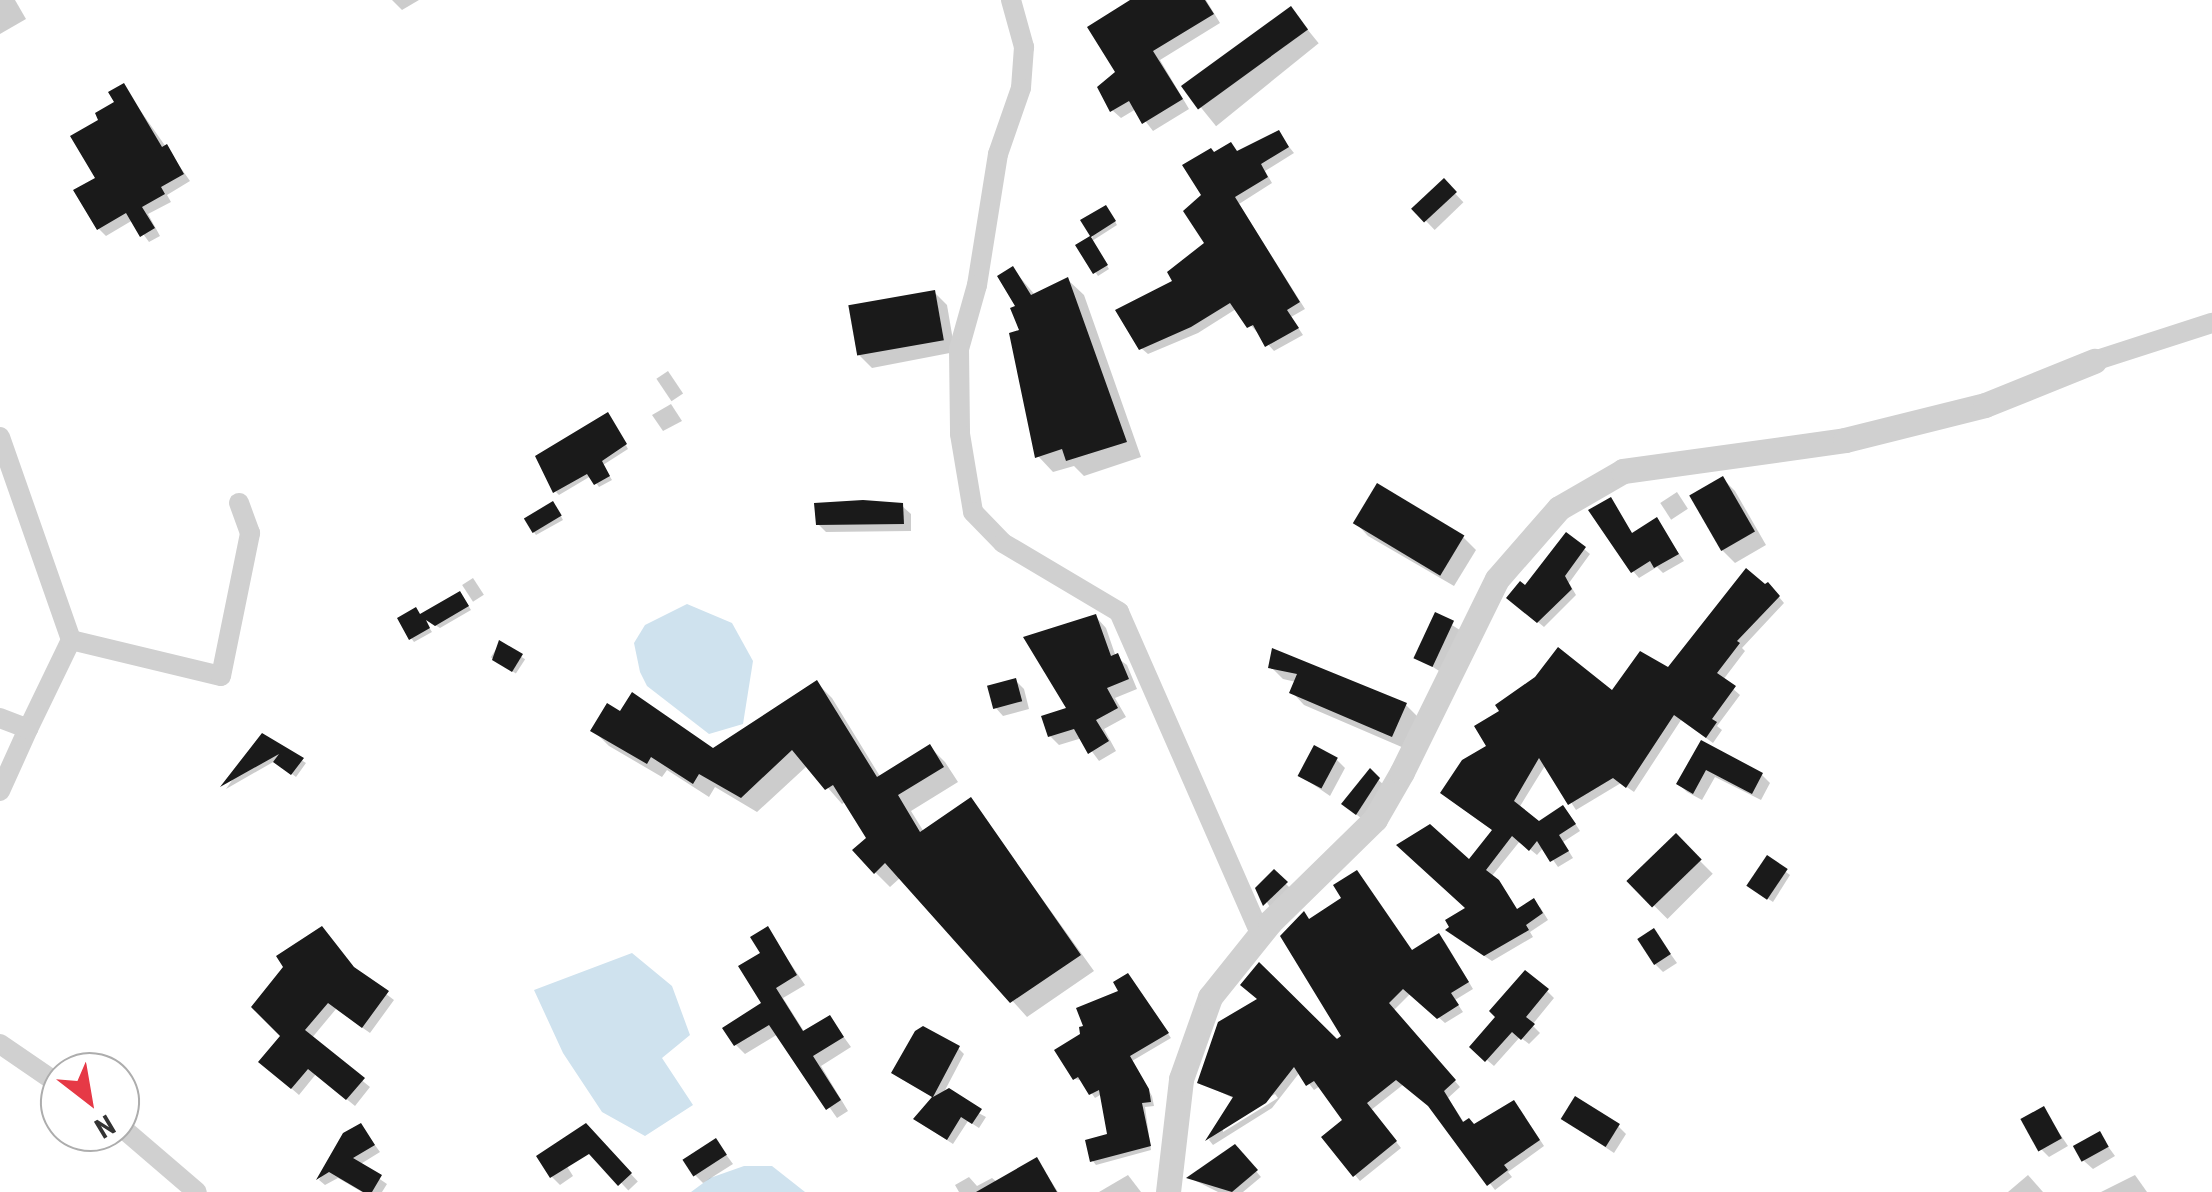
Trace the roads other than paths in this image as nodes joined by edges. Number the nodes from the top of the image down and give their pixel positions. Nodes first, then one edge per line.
1 (1011, 0) edge
2 (2212, 323) edge
3 (2094, 362) joint
4 (0, 436) edge
5 (240, 504) dead end
6 (72, 640) junction
7 (0, 718) edge
8 (28, 729) junction
9 (0, 791) edge
10 (1260, 933) junction
11 (0, 1044) edge
12 (40, 1071) edge
13 (140, 1143) edge
14 (197, 1192) edge
15 (1168, 1192) edge

1 - 10 street
2 - 3 street
3 - 10 street
4 - 6 street
5 - 6 street
6 - 8 street
7 - 8 street
8 - 9 street
10 - 15 street
11 - 12 street
13 - 14 street

